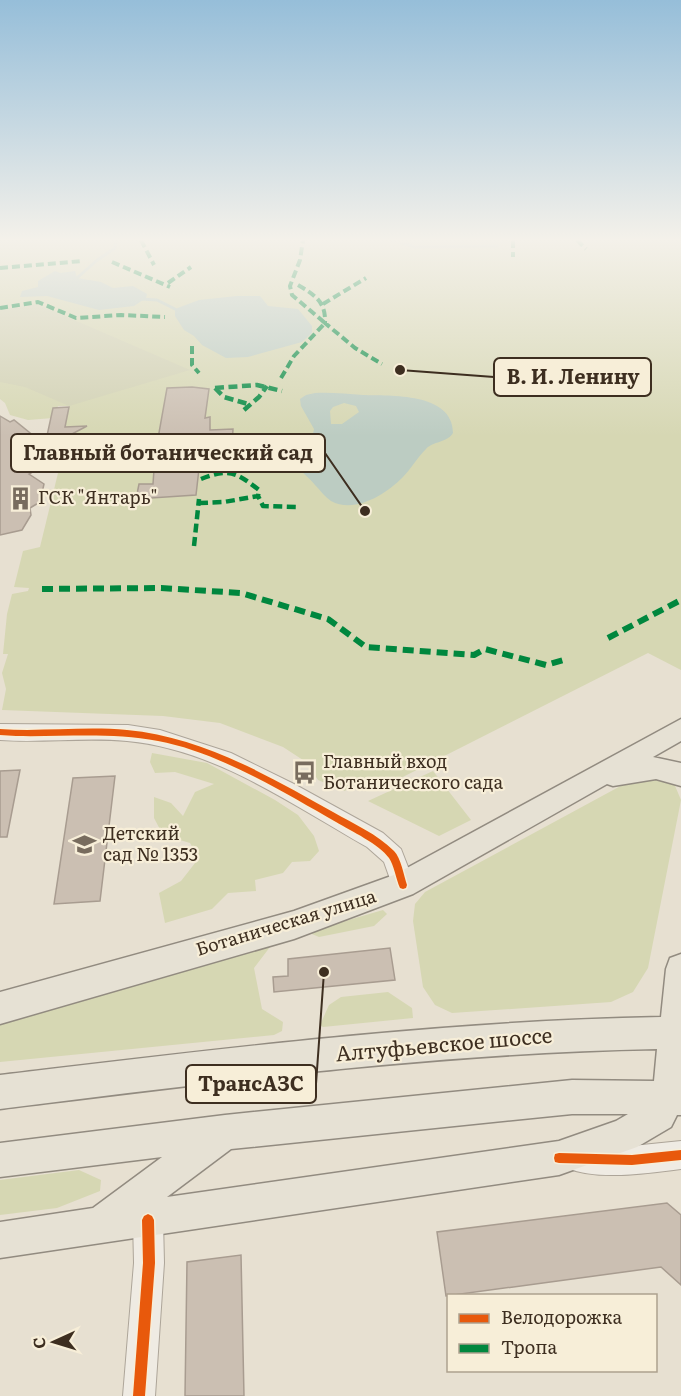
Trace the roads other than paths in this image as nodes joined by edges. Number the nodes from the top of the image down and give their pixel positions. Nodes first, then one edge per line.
1 (681, 729) edge
2 (0, 732) edge
3 (681, 775) edge
4 (593, 780) junction
5 (403, 885) junction
6 (681, 969) edge
7 (0, 1008) edge
8 (677, 1033) edge
9 (0, 1092) edge
10 (675, 1097) edge
11 (226, 1132) junction
12 (681, 1155) edge
13 (559, 1158) junction
14 (0, 1160) edge
15 (148, 1220) junction
16 (97, 1227) junction
17 (0, 1240) edge
18 (139, 1396) edge

1 - 4 main road, Ботаническая улица
2 - 5 street
3 - 4 main road
4 - 5 main road, Ботаническая улица
5 - 7 main road, Ботаническая улица
6 - 8 main road
8 - 9 main road, Алтуфьевское шоссе
8 - 10 main road
10 - 11 main road
10 - 13 main road
11 - 14 main road
11 - 16 main road
12 - 13 street
13 - 15 main road
15 - 16 main road
15 - 18 street
16 - 17 main road

